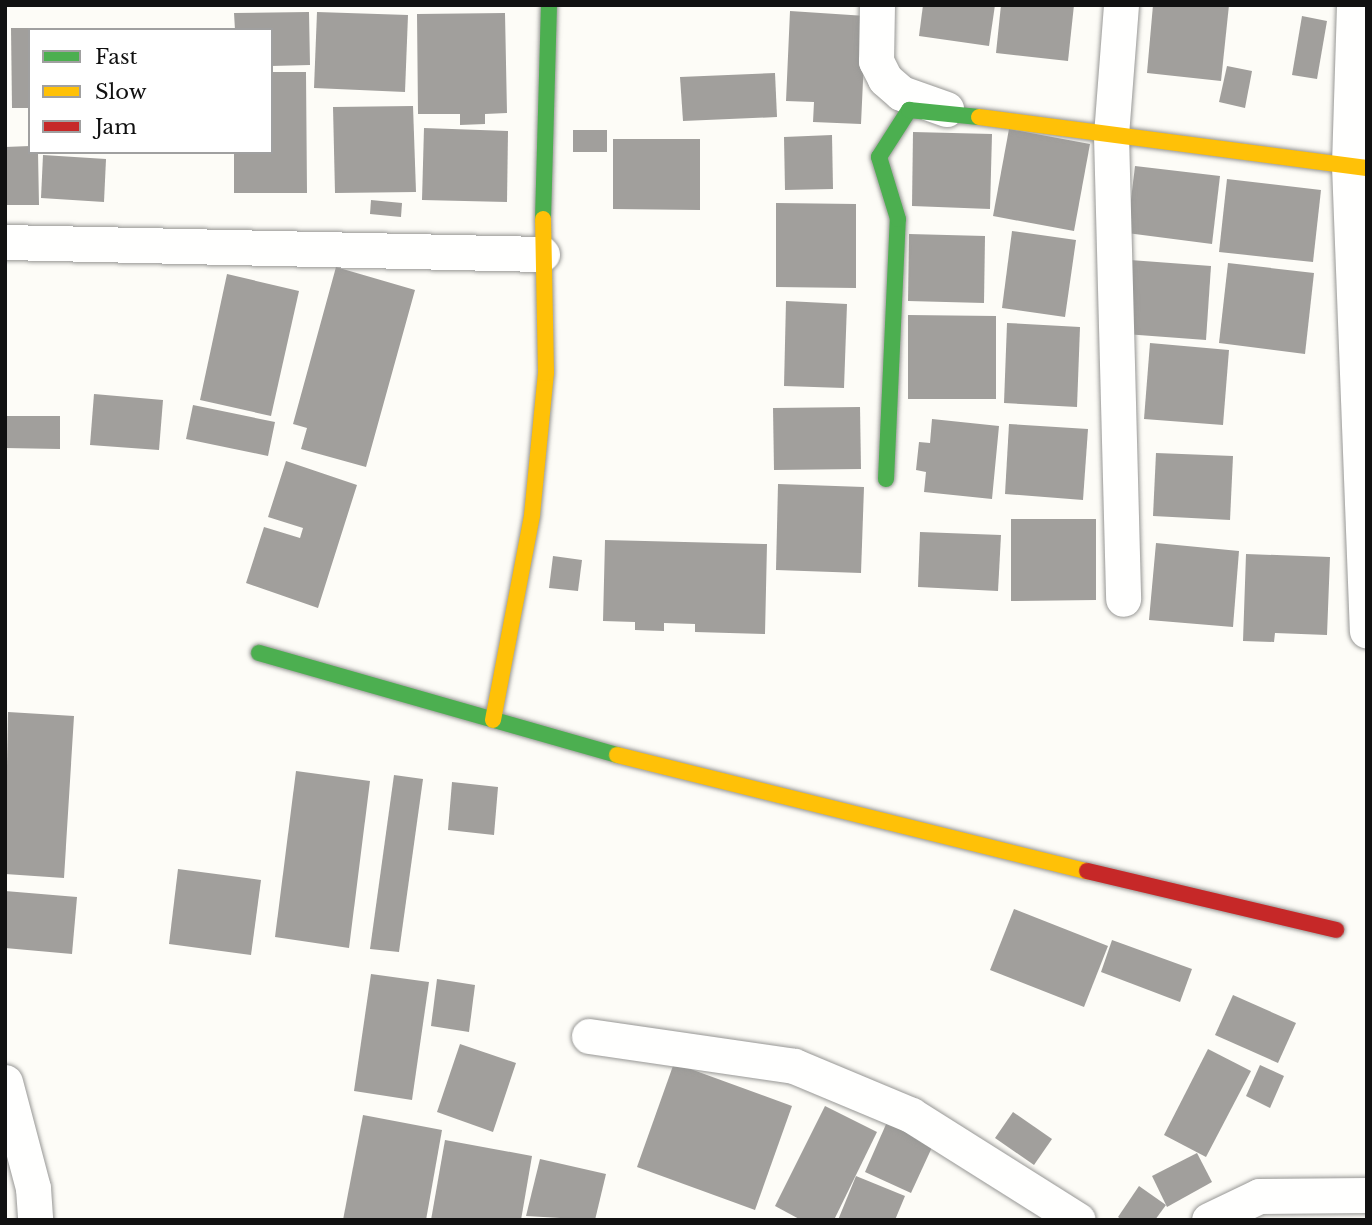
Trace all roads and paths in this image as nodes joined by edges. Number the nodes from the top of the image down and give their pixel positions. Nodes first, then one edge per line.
1 (550, 5) edge
2 (877, 5) edge
3 (1121, 5) edge
4 (1354, 5) edge
5 (975, 119) junction
6 (1111, 135) junction
7 (1358, 167) edge
8 (5, 242) edge
9 (542, 254) junction
10 (886, 480) dead end
11 (1123, 599) dead end
12 (1367, 631) edge
13 (259, 653) dead end
14 (493, 720) junction
15 (1336, 930) dead end
16 (589, 1035) dead end
17 (5, 1082) edge
18 (1367, 1195) edge
19 (35, 1220) edge
20 (1078, 1220) edge
21 (1209, 1220) edge

1 - 9 street
2 - 5 street
3 - 6 street
4 - 7 street
5 - 6 street
5 - 10 street
6 - 7 street
6 - 11 street
7 - 12 street
8 - 9 street
9 - 14 street
13 - 14 street
14 - 15 street
16 - 20 street
17 - 19 street
18 - 21 street

